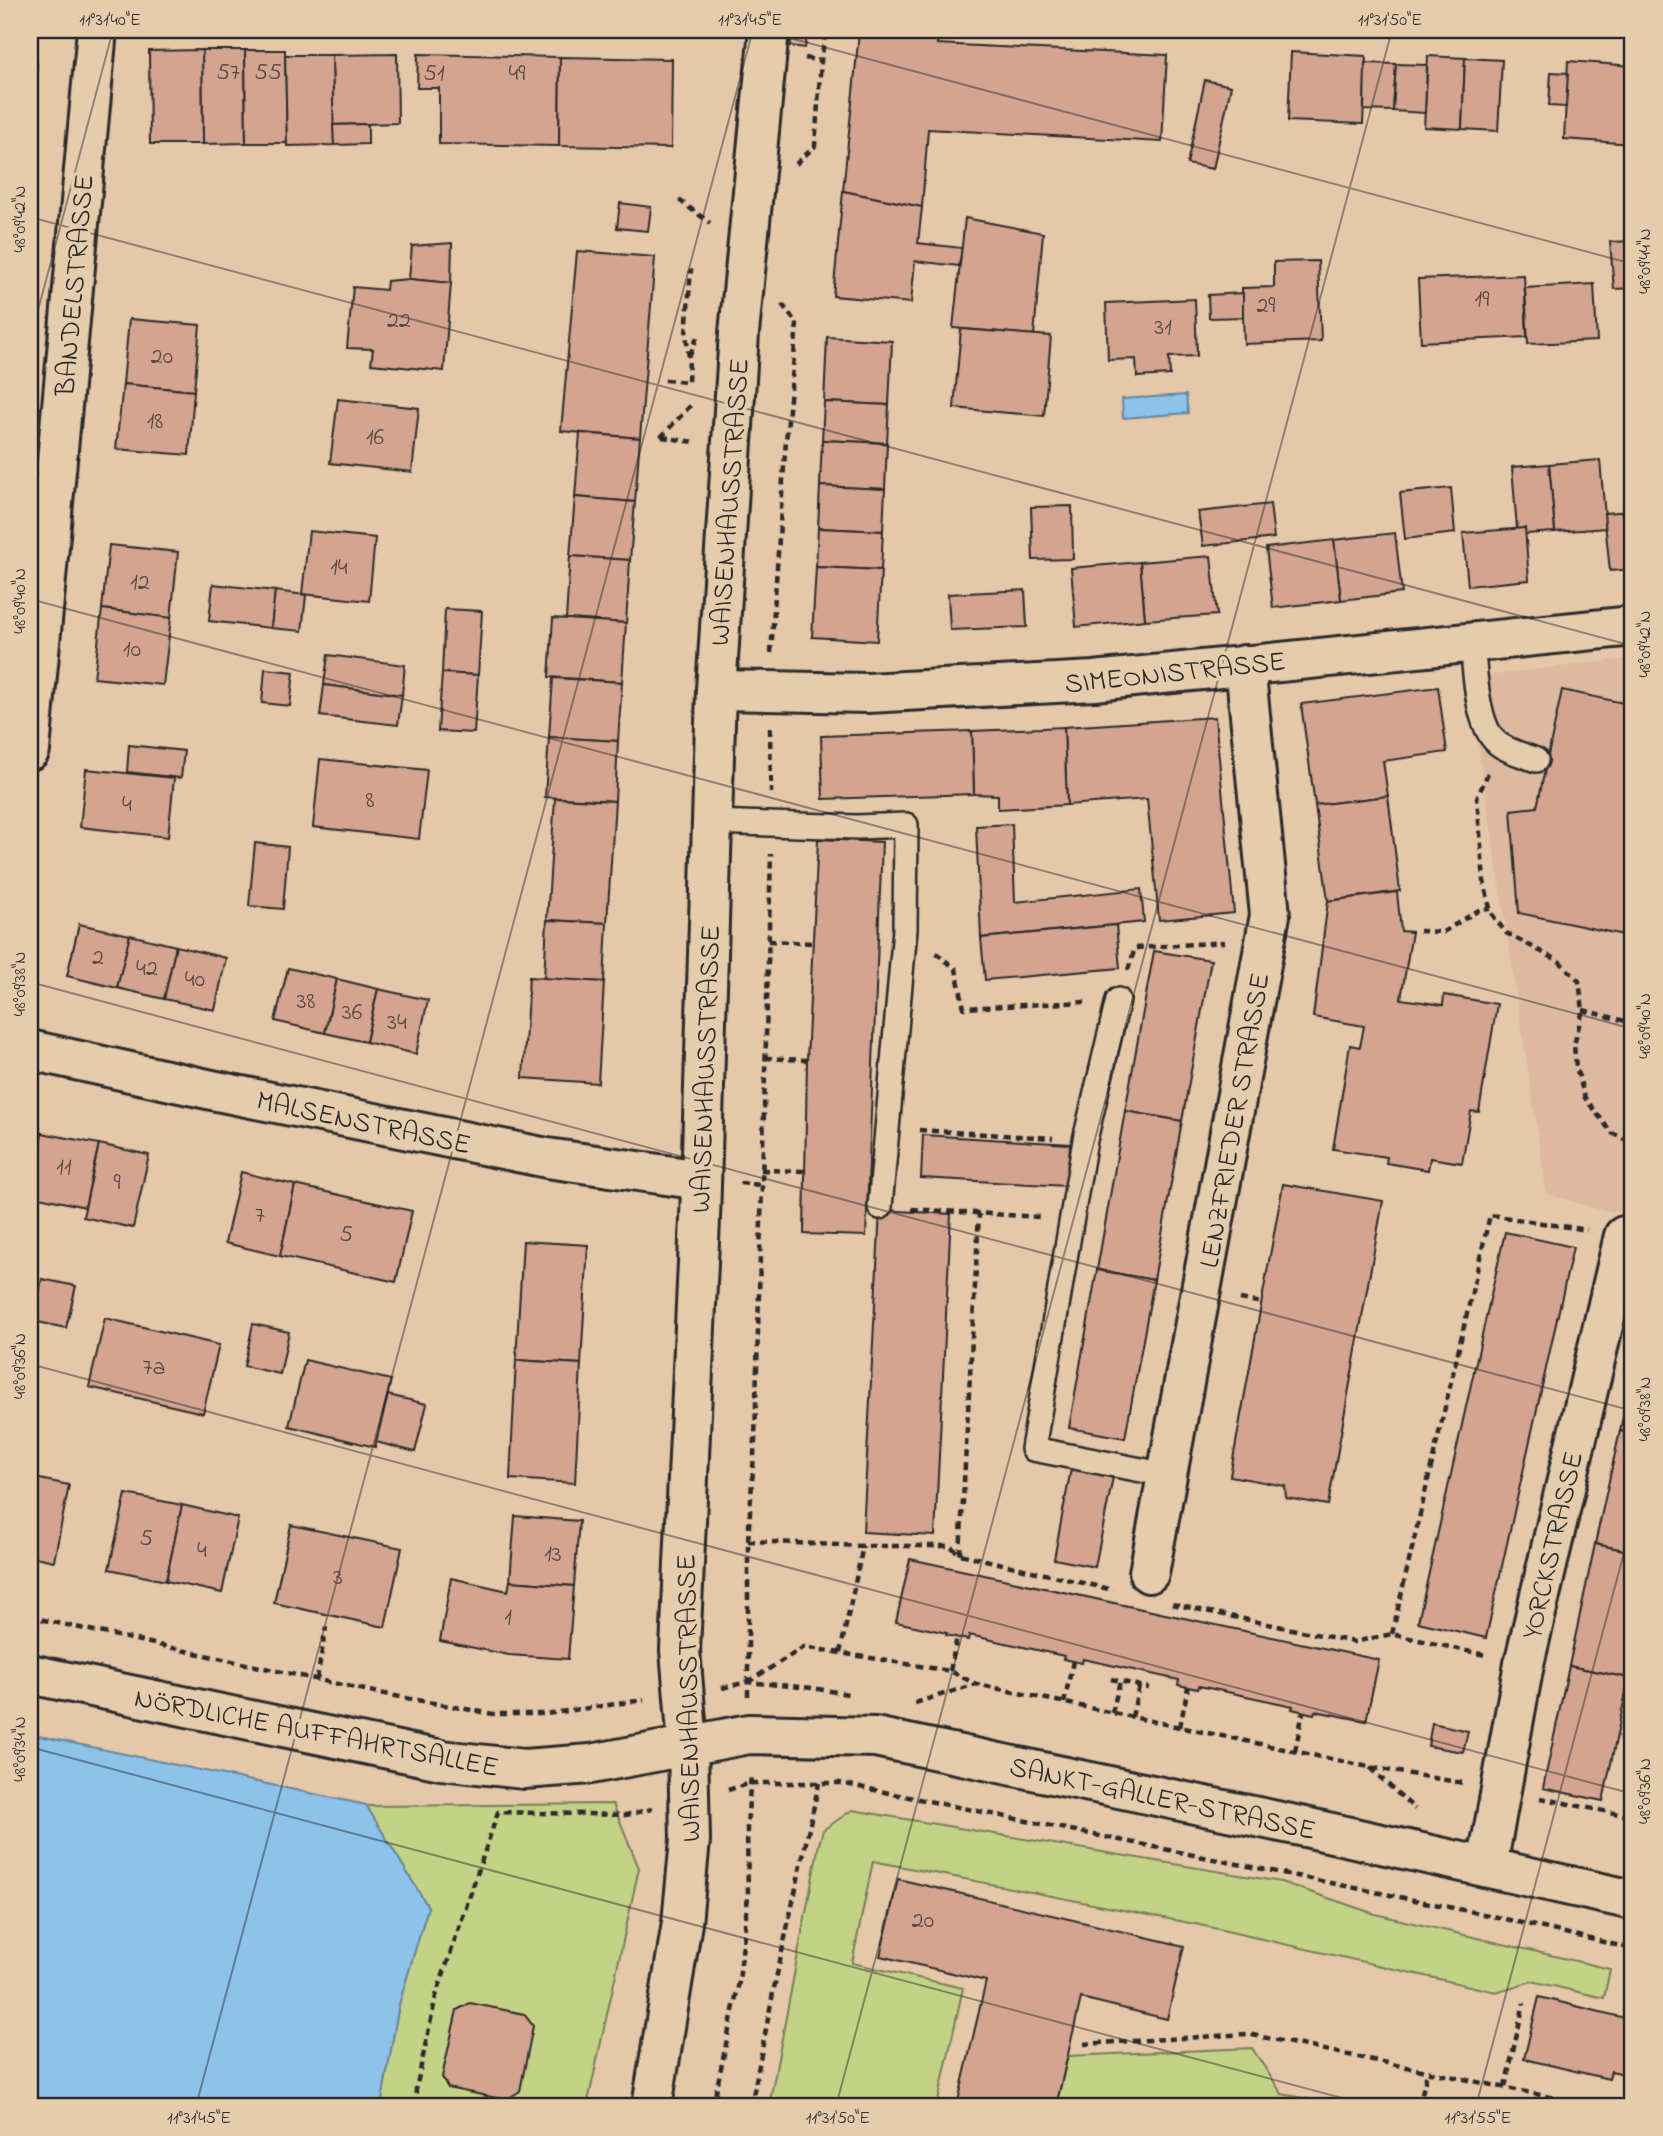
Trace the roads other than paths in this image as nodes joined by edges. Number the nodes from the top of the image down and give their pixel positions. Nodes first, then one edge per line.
1 (97, 30) edge
2 (769, 30) edge
3 (1633, 626) edge
4 (1472, 642) junction
5 (1245, 664) junction
6 (716, 690) junction
7 (30, 750) edge
8 (1536, 760) dead end
9 (710, 822) junction
10 (1118, 1000) dead end
11 (30, 1050) edge
12 (701, 1180) junction
13 (880, 1207) road end
14 (1629, 1237) edge
15 (1167, 1475) junction
16 (1134, 1582) road end
17 (30, 1674) edge
18 (688, 1745) junction
19 (1487, 1866) junction
20 (1633, 1900) edge
21 (652, 2106) edge

1 - 7 street, BANDELSTRASSE
2 - 6 street, WAISENHAUSSTRASSE
3 - 4 street, SIMEONISTRASSE
4 - 5 street, SIMEONISTRASSE
4 - 8 lane
5 - 6 street, SIMEONISTRASSE
5 - 15 street, LENZFRIEDER STRASSE
6 - 9 street, WAISENHAUSSTRASSE
9 - 12 street, WAISENHAUSSTRASSE
9 - 13 lane
10 - 15 lane
11 - 12 street, MALSENSTRASSE
12 - 18 street, WAISENHAUSSTRASSE
14 - 19 street, YORCKSTRASSE
15 - 16 street, LENZFRIEDER STRASSE
17 - 18 street, NÖRDLICHE AUFFAHRTSALLEE
18 - 19 street, SANKT-GALLER-STRASSE
18 - 21 street, WAISENHAUSSTRASSE
19 - 20 street, SANKT-GALLER-STRASSE

